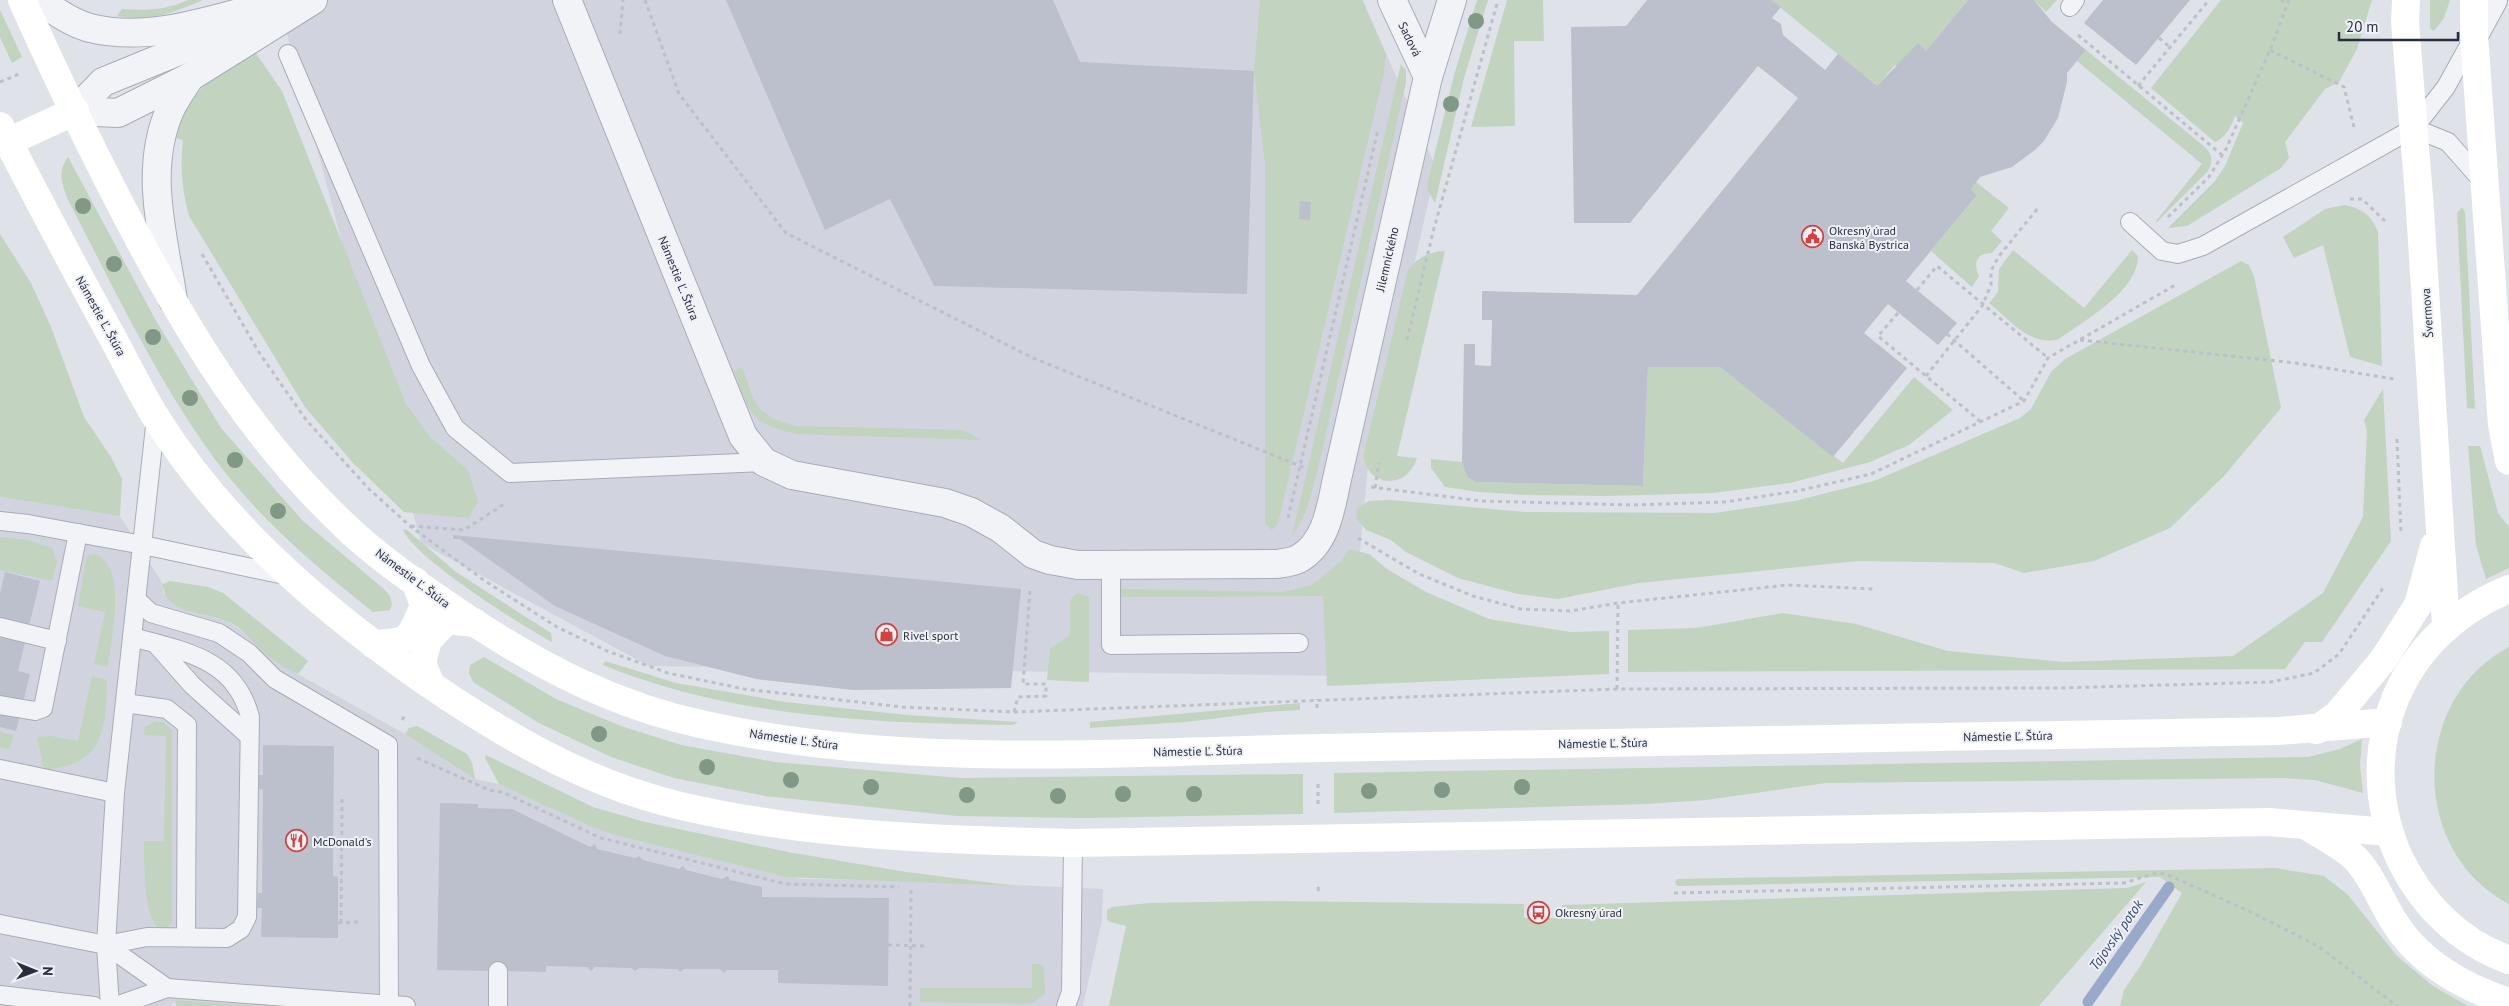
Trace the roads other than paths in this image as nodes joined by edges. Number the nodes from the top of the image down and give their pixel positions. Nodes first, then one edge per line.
1 (22, 0) edge
2 (40, 0) edge
3 (287, 0) edge
4 (304, 0) edge
5 (313, 0) edge
6 (567, 0) edge
7 (1392, 0) edge
8 (1452, 0) edge
9 (2406, 0) edge
10 (2474, 0) edge
11 (2493, 0) edge
12 (2474, 35) junction
13 (288, 54) dead end
14 (190, 77) junction
15 (1428, 77) junction
16 (74, 111) junction
17 (2414, 128) junction
18 (4, 134) edge
19 (2484, 184) junction
20 (2130, 222) dead end
21 (174, 306) junction
22 (156, 417) junction
23 (764, 462) junction
24 (2509, 462) edge
25 (1328, 520) joint
26 (0, 521) edge
27 (2440, 526) junction
28 (78, 533) junction
29 (143, 545) junction
30 (1111, 565) junction
31 (293, 577) junction
32 (415, 581) junction
33 (2509, 589) edge
34 (137, 600) junction
35 (475, 623) junction
36 (2446, 626) junction
37 (0, 627) edge
38 (132, 636) junction
39 (57, 641) junction
40 (1299, 642) dead end
41 (155, 643) junction
42 (372, 644) junction
43 (431, 685) junction
44 (125, 703) junction
45 (0, 705) edge
46 (2388, 722) junction
47 (2316, 730) junction
48 (249, 736) junction
49 (0, 769) edge
50 (115, 793) junction
51 (2306, 825) junction
52 (2388, 832) junction
53 (1073, 843) junction
54 (0, 924) edge
55 (186, 938) junction
56 (106, 945) junction
57 (2509, 960) edge
58 (498, 971) dead end
59 (167, 988) junction
60 (0, 995) edge
61 (2509, 1002) edge
62 (389, 1005) edge
63 (94, 1006) edge
64 (110, 1006) edge
65 (116, 1006) edge
66 (406, 1006) edge
67 (498, 1006) edge
68 (1066, 1006) edge

1 - 16 main road, Námestie Ľ. Štúra
2 - 3 street
4 - 16 street
5 - 14 street, Námestie Ľ. Štúra
6 - 23 street, Námestie Ľ. Štúra
7 - 15 street, Sadová
8 - 15 street, Jilemnického
9 - 17 main road, Švermova
10 - 12 main road
11 - 12 street
12 - 17 lane
12 - 19 main road
13 - 23 lane
14 - 16 street, Námestie Ľ. Štúra
14 - 21 street, Námestie Ľ. Štúra
15 - 25 street, Jilemnického
16 - 18 main road
16 - 21 main road, Námestie Ľ. Štúra
17 - 19 lane
17 - 20 lane
17 - 27 main road, Švermova
18 - 22 main road, Námestie Ľ. Štúra
19 - 24 main road
21 - 32 main road, Námestie Ľ. Štúra
22 - 29 lane
22 - 31 main road, Námestie Ľ. Štúra
23 - 30 street, Námestie Ľ. Štúra
25 - 30 street, Námestie Ľ. Štúra
26 - 28 lane
27 - 36 main road, Švermova
27 - 47 main road
28 - 29 lane
28 - 39 lane
29 - 31 lane
29 - 34 lane
30 - 40 lane
31 - 42 main road, Námestie Ľ. Štúra
32 - 35 main road, Námestie Ľ. Štúra
32 - 42 main road
33 - 36 main road
34 - 38 lane
34 - 62 lane
35 - 43 main road
35 - 47 main road, Námestie Ľ. Štúra
36 - 46 main road
37 - 39 lane
38 - 41 lane
38 - 44 lane
39 - 45 lane
41 - 48 lane
41 - 48 lane
42 - 43 main road, Námestie Ľ. Štúra
43 - 53 main road, Námestie Ľ. Štúra
44 - 50 lane
44 - 55 lane
46 - 47 main road, Námestie Ľ. Štúra
46 - 52 main road
48 - 55 lane
49 - 50 lane
50 - 56 lane
51 - 52 main road, Námestie Ľ. Štúra
51 - 53 main road, Námestie Ľ. Štúra
51 - 61 main road
52 - 57 main road
53 - 68 lane
54 - 56 lane
55 - 56 lane
56 - 59 lane
56 - 64 lane
58 - 67 lane
59 - 62 lane
59 - 65 lane
60 - 63 lane
62 - 66 lane

